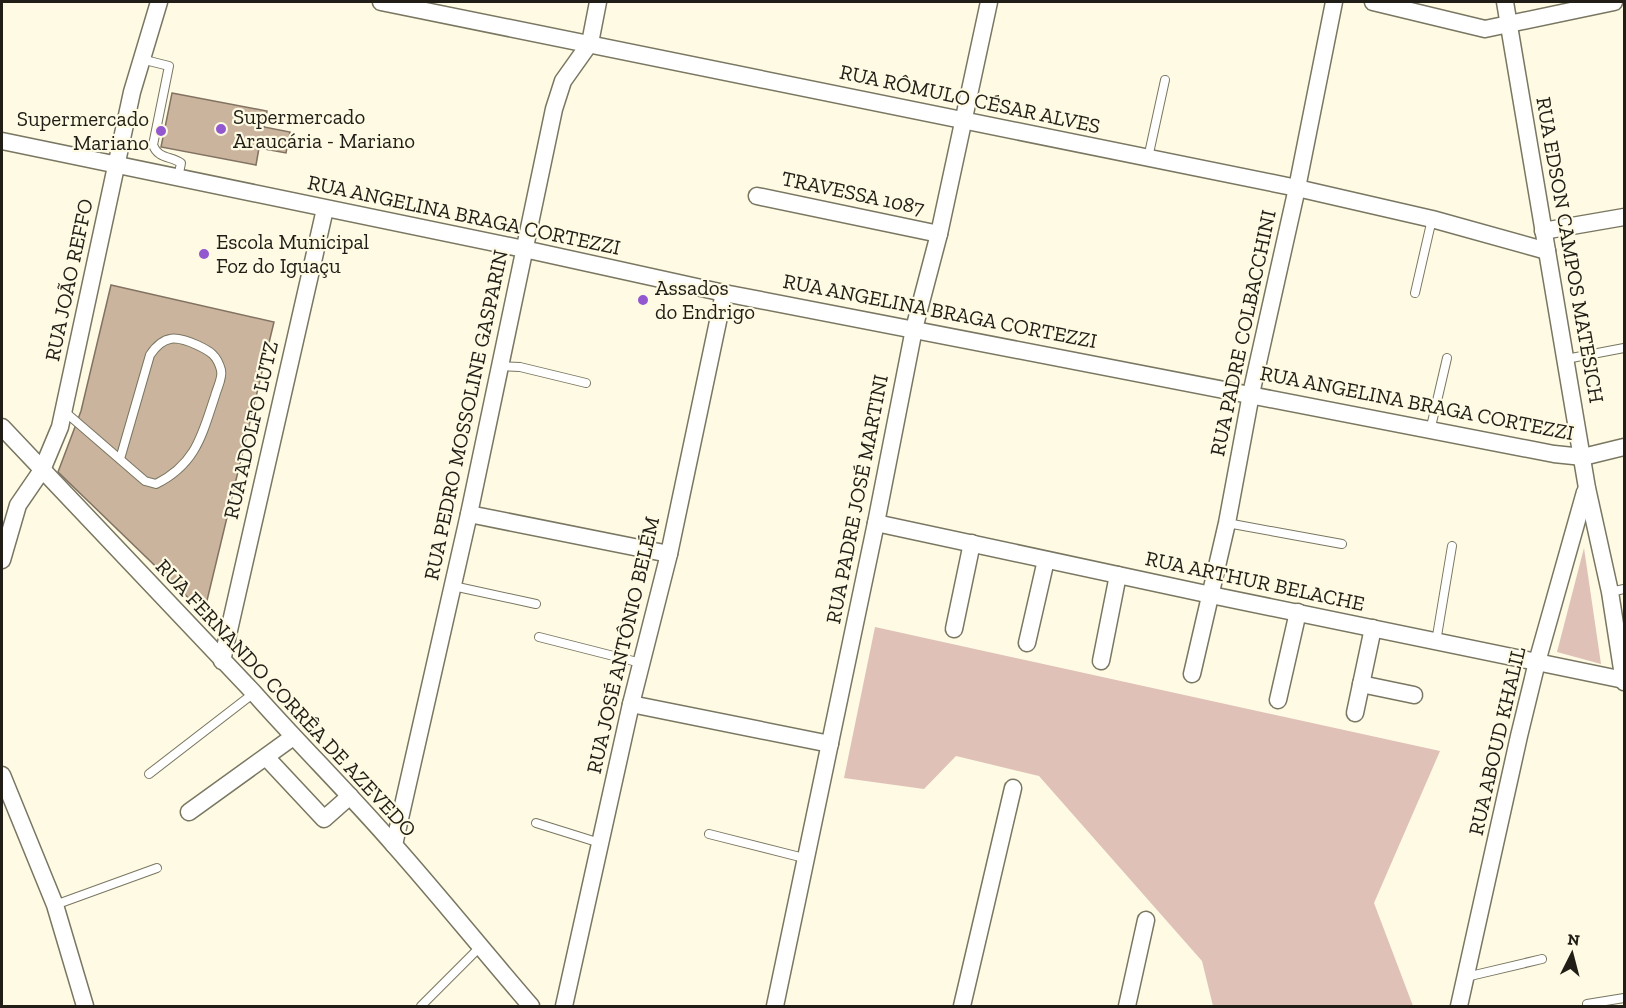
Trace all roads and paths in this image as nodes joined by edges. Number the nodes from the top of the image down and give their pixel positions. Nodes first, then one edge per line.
1 (159, 2) edge
2 (381, 2) edge
3 (598, 2) edge
4 (990, 2) edge
5 (1334, 2) edge
6 (1373, 2) edge
7 (1505, 2) edge
8 (1614, 2) edge
9 (1509, 24) junction
10 (590, 43) junction
11 (141, 59) junction
12 (1165, 80) dead end
13 (964, 121) junction
14 (2, 141) edge
15 (1148, 158) junction
16 (116, 165) junction
17 (177, 179) junction
18 (1297, 188) junction
19 (757, 195) dead end
20 (324, 209) junction
21 (1624, 217) edge
22 (1432, 219) junction
23 (1543, 231) junction
24 (939, 234) junction
25 (524, 249) junction
26 (1547, 251) junction
27 (724, 293) junction
28 (1415, 293) dead end
29 (915, 329) junction
30 (1624, 348) edge
31 (1447, 358) dead end
32 (1566, 359) junction
33 (500, 366) junction
34 (586, 383) dead end
35 (1251, 394) junction
36 (64, 411) junction
37 (2, 427) edge
38 (1430, 431) junction
39 (1624, 447) edge
40 (1582, 457) junction
41 (120, 459) junction
42 (42, 470) junction
43 (1587, 488) junction
44 (469, 514) junction
45 (876, 523) junction
46 (1227, 523) junction
47 (972, 543) junction
48 (1342, 544) dead end
49 (1452, 546) dead end
50 (2, 554) edge
51 (669, 554) junction
52 (1046, 560) junction
53 (1118, 575) junction
54 (453, 586) junction
55 (1617, 591) edge
56 (1211, 595) junction
57 (536, 604) dead end
58 (1298, 612) junction
59 (1373, 628) junction
60 (954, 629) dead end
61 (539, 637) dead end
62 (1436, 642) junction
63 (1027, 643) dead end
64 (222, 661) junction
65 (1101, 661) dead end
66 (1537, 662) junction
67 (641, 663) junction
68 (1192, 674) dead end
69 (1624, 681) edge
70 (1361, 684) junction
71 (254, 693) junction
72 (1414, 695) dead end
73 (1278, 700) dead end
74 (631, 704) junction
75 (1355, 713) dead end
76 (292, 737) junction
77 (830, 744) junction
78 (266, 757) junction
79 (149, 774) dead end
80 (2, 775) edge
81 (1013, 788) dead end
82 (350, 796) junction
83 (189, 812) dead end
84 (536, 823) dead end
85 (709, 834) dead end
86 (600, 843) junction
87 (394, 845) junction
88 (804, 858) junction
89 (157, 868) dead end
90 (55, 905) junction
91 (1146, 920) dead end
92 (480, 947) junction
93 (1542, 959) dead end
94 (1466, 977) junction
95 (1624, 998) edge
96 (1587, 1004) dead end
97 (85, 1006) edge
98 (421, 1006) edge
99 (531, 1006) edge
100 (564, 1006) edge
101 (775, 1006) edge
102 (962, 1006) edge
103 (1127, 1006) edge
104 (1459, 1006) edge

1 - 11 street, RUA JOÃO REFFO
2 - 10 street, RUA RÔMULO CÉSAR ALVES
3 - 10 street, RUA PEDRO MOSSOLINE GASPARIN
4 - 13 street, RUA PADRE JOSÉ MARTINI
5 - 18 street, RUA PADRE COLBACCHINI
6 - 9 street
7 - 9 street, RUA EDSON CAMPOS MATESICH
8 - 9 street
9 - 23 street, RUA EDSON CAMPOS MATESICH
10 - 13 street, RUA RÔMULO CÉSAR ALVES
10 - 25 street, RUA PEDRO MOSSOLINE GASPARIN
11 - 16 street, RUA JOÃO REFFO
11 - 17 lane
12 - 15 lane
13 - 15 street, RUA RÔMULO CÉSAR ALVES
13 - 24 street, RUA PADRE JOSÉ MARTINI
14 - 16 street, RUA ANGELINA BRAGA CORTEZZI
15 - 18 street, RUA RÔMULO CÉSAR ALVES
16 - 17 street, RUA ANGELINA BRAGA CORTEZZI
16 - 36 street, RUA JOÃO REFFO
17 - 20 street, RUA ANGELINA BRAGA CORTEZZI
18 - 22 street, RUA RÔMULO CÉSAR ALVES
18 - 35 street, RUA PADRE COLBACCHINI
19 - 24 street, TRAVESSA 1087
20 - 25 street, RUA ANGELINA BRAGA CORTEZZI
20 - 64 street, RUA ADOLFO LUTZ
21 - 23 street
22 - 26 street, RUA RÔMULO CÉSAR ALVES
22 - 28 lane
23 - 26 street, RUA EDSON CAMPOS MATESICH
24 - 29 street, RUA PADRE JOSÉ MARTINI
25 - 27 street, RUA ANGELINA BRAGA CORTEZZI
25 - 33 street, RUA PEDRO MOSSOLINE GASPARIN
26 - 32 street, RUA EDSON CAMPOS MATESICH
27 - 29 street, RUA ANGELINA BRAGA CORTEZZI
27 - 51 street, RUA JOSÉ ANTÔNIO BELÉM
29 - 35 street, RUA ANGELINA BRAGA CORTEZZI
29 - 45 street, RUA PADRE JOSÉ MARTINI
30 - 32 lane
31 - 38 lane
32 - 40 street, RUA EDSON CAMPOS MATESICH
33 - 34 lane
33 - 44 street, RUA PEDRO MOSSOLINE GASPARIN
35 - 38 street, RUA ANGELINA BRAGA CORTEZZI
35 - 46 street, RUA PADRE COLBACCHINI
36 - 41 lane
36 - 42 street, RUA JOÃO REFFO
37 - 42 street, RUA FERNANDO CORRÊA DE AZEVEDO
38 - 40 street, RUA ANGELINA BRAGA CORTEZZI
39 - 40 street, RUA ANGELINA BRAGA CORTEZZI
40 - 43 street, RUA EDSON CAMPOS MATESICH
41 - 41 lane
42 - 50 street, RUA JOÃO REFFO
42 - 64 street, RUA FERNANDO CORRÊA DE AZEVEDO
43 - 55 street, RUA EDSON CAMPOS MATESICH
43 - 66 street, RUA ABOUD KHALIL
44 - 51 street
44 - 54 street, RUA PEDRO MOSSOLINE GASPARIN
45 - 47 street, RUA ARTHUR BELACHE
45 - 77 street, RUA PADRE JOSÉ MARTINI
46 - 48 lane
46 - 56 street, RUA PADRE COLBACCHINI
47 - 52 street, RUA ARTHUR BELACHE
47 - 60 street
49 - 62 lane
51 - 67 street, RUA JOSÉ ANTÔNIO BELÉM
52 - 53 street, RUA ARTHUR BELACHE
52 - 63 street
53 - 56 street, RUA ARTHUR BELACHE
53 - 65 street
54 - 57 lane
54 - 87 street, RUA PEDRO MOSSOLINE GASPARIN
55 - 69 street, RUA EDSON CAMPOS MATESICH
56 - 58 street, RUA ARTHUR BELACHE
56 - 68 street, RUA PADRE COLBACCHINI
58 - 59 street, RUA ARTHUR BELACHE
58 - 73 street
59 - 62 street, RUA ARTHUR BELACHE
59 - 70 street
61 - 67 lane
62 - 66 street, RUA ARTHUR BELACHE
64 - 71 street, RUA FERNANDO CORRÊA DE AZEVEDO
66 - 69 street, RUA ARTHUR BELACHE
66 - 94 street, RUA ABOUD KHALIL
67 - 74 street, RUA JOSÉ ANTÔNIO BELÉM
70 - 72 street
70 - 75 street
71 - 76 street, RUA FERNANDO CORRÊA DE AZEVEDO
71 - 79 lane
74 - 77 street
74 - 86 street, RUA JOSÉ ANTÔNIO BELÉM
76 - 78 street
76 - 82 street, RUA FERNANDO CORRÊA DE AZEVEDO
77 - 88 street, RUA PADRE JOSÉ MARTINI
78 - 82 street
78 - 83 street
80 - 90 street
81 - 102 street
82 - 87 street, RUA FERNANDO CORRÊA DE AZEVEDO
84 - 86 lane
85 - 88 lane
86 - 100 street, RUA JOSÉ ANTÔNIO BELÉM
87 - 92 street, RUA FERNANDO CORRÊA DE AZEVEDO
88 - 101 street, RUA PADRE JOSÉ MARTINI
89 - 90 lane
90 - 97 street
91 - 103 street
92 - 98 lane
92 - 99 street, RUA FERNANDO CORRÊA DE AZEVEDO
93 - 94 lane
94 - 104 street, RUA ABOUD KHALIL
95 - 96 lane

